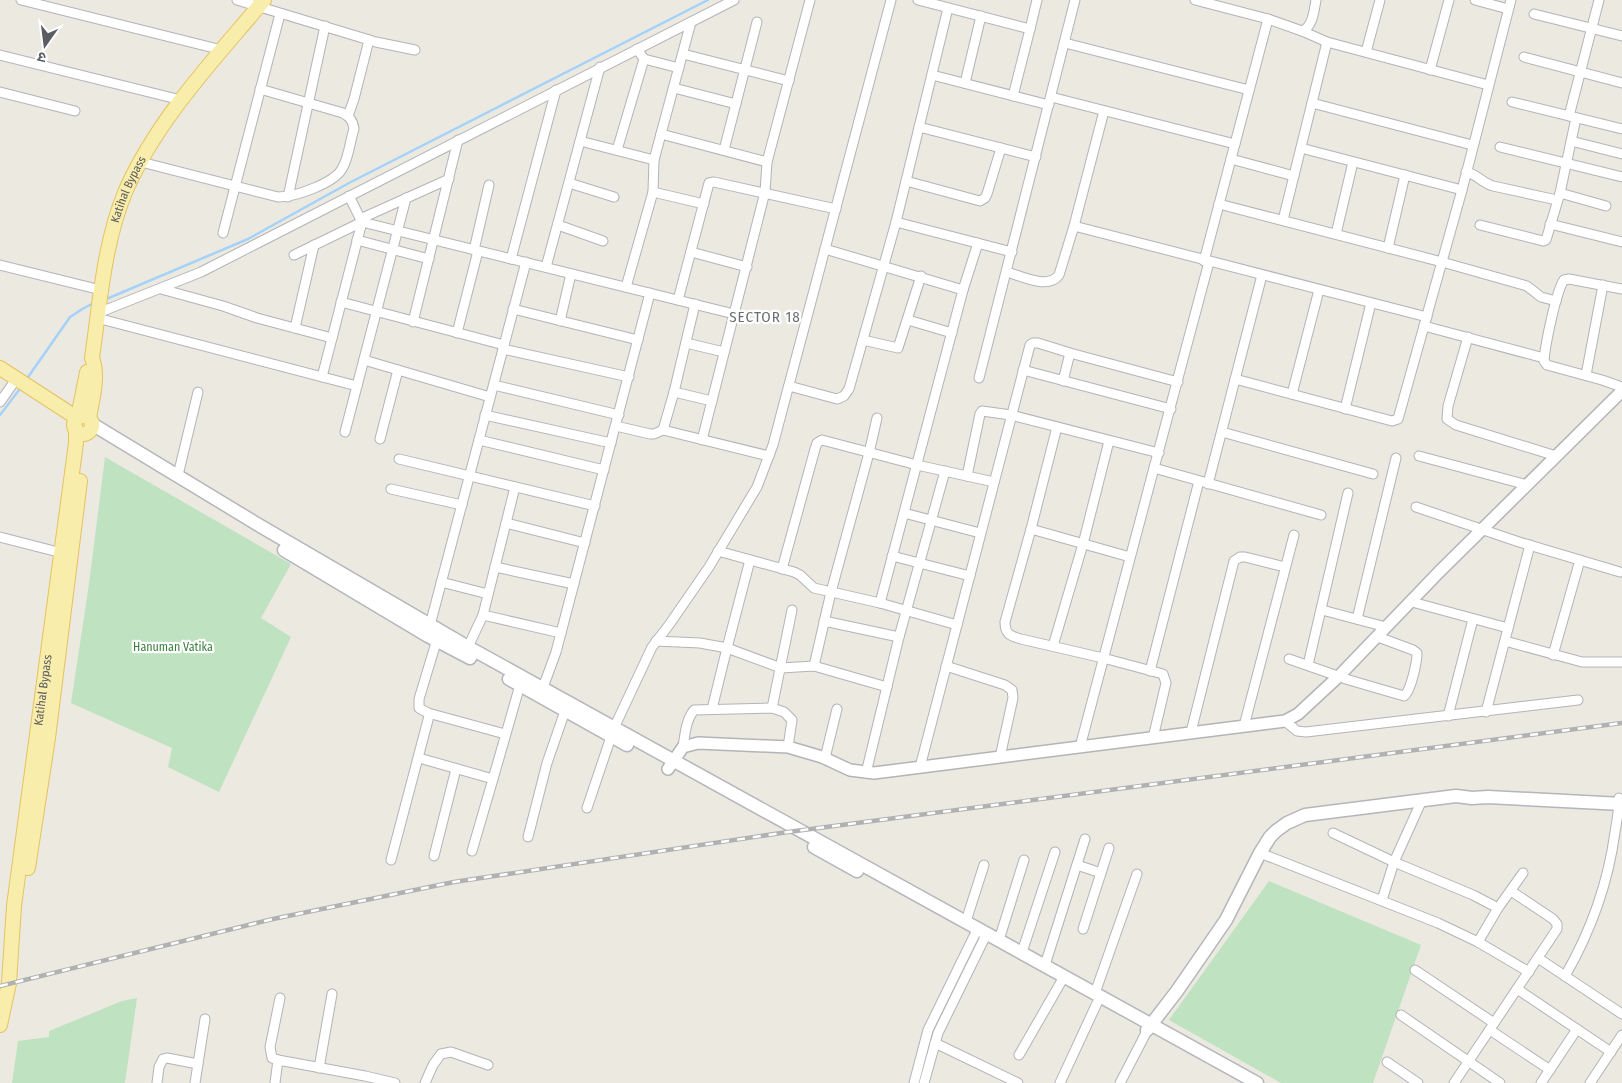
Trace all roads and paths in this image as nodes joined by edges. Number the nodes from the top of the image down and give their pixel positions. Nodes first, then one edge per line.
1 (21, 0) edge
2 (237, 0) edge
3 (734, 0) edge
4 (810, 0) edge
5 (891, 0) edge
6 (918, 0) edge
7 (1037, 0) edge
8 (1076, 0) edge
9 (1195, 0) edge
10 (1316, 0) edge
11 (1380, 0) edge
12 (1449, 0) edge
13 (1475, 0) edge
14 (1599, 0) edge
15 (261, 3) edge
16 (1510, 4) edge
17 (948, 8) junction
18 (280, 14) junction
19 (1534, 14) dead end
20 (981, 16) junction
21 (1268, 18) junction
22 (691, 22) junction
23 (757, 22) dead end
24 (325, 26) junction
25 (1030, 28) junction
26 (1591, 29) junction
27 (1302, 31) junction
28 (1622, 36) edge
29 (369, 40) junction
30 (1065, 42) junction
31 (1327, 42) junction
32 (638, 49) junction
33 (222, 50) junction
34 (416, 50) dead end
35 (1366, 52) junction
36 (683, 54) junction
37 (0, 55) edge
38 (1524, 57) dead end
39 (644, 59) junction
40 (600, 68) junction
41 (679, 68) junction
42 (745, 70) junction
43 (1430, 70) junction
44 (1579, 72) junction
45 (932, 75) junction
46 (790, 81) junction
47 (965, 83) junction
48 (1622, 83) edge
49 (1488, 85) junction
50 (674, 88) junction
51 (260, 90) junction
52 (556, 90) junction
53 (1249, 90) junction
54 (0, 92) edge
55 (1013, 96) junction
56 (181, 100) junction
57 (1050, 101) junction
58 (1512, 102) dead end
59 (307, 103) junction
60 (1312, 103) junction
61 (736, 104) junction
62 (75, 111) dead end
63 (1104, 111) junction
64 (348, 116) junction
65 (1572, 117) junction
66 (919, 127) junction
67 (1622, 130) edge
68 (661, 134) junction
69 (458, 140) junction
70 (580, 141) junction
71 (1571, 142) junction
72 (1235, 144) junction
73 (1472, 145) junction
74 (1500, 146) dead end
75 (1001, 148) junction
76 (1301, 148) junction
77 (617, 150) junction
78 (724, 150) junction
79 (1622, 154) edge
80 (1036, 157) junction
81 (1231, 159) junction
82 (654, 160) junction
83 (141, 162) junction
84 (767, 162) junction
85 (1353, 162) junction
86 (1567, 163) junction
87 (1466, 172) junction
88 (1406, 175) junction
89 (1294, 176) junction
90 (1622, 177) edge
91 (449, 179) junction
92 (906, 181) junction
93 (569, 183) junction
94 (489, 185) dead end
95 (234, 186) junction
96 (1462, 190) junction
97 (653, 192) junction
98 (765, 192) junction
99 (349, 196) junction
100 (614, 196) dead end
101 (288, 197) junction
102 (1558, 197) junction
103 (406, 198) junction
104 (704, 204) junction
105 (1219, 204) junction
106 (1606, 206) dead end
107 (836, 209) junction
108 (361, 220) junction
109 (1283, 220) junction
110 (896, 222) junction
111 (1480, 224) dead end
112 (1550, 224) junction
113 (558, 225) junction
114 (1074, 226) junction
115 (398, 231) junction
116 (223, 233) dead end
117 (1336, 234) junction
118 (357, 240) junction
119 (434, 240) junction
120 (603, 241) dead end
121 (1622, 242) edge
122 (978, 243) junction
123 (314, 245) junction
124 (1388, 248) junction
125 (393, 249) junction
126 (825, 249) junction
127 (476, 250) junction
128 (691, 252) junction
129 (1012, 252) junction
130 (294, 255) dead end
131 (429, 259) junction
132 (510, 259) junction
133 (1207, 261) junction
134 (526, 262) junction
135 (1442, 262) junction
136 (0, 265) edge
137 (884, 265) junction
138 (747, 267) junction
139 (546, 268) junction
140 (1007, 272) junction
141 (571, 274) junction
142 (1262, 275) junction
143 (920, 276) junction
144 (1603, 286) junction
145 (626, 287) junction
146 (162, 289) junction
147 (1622, 289) edge
148 (963, 290) junction
149 (1319, 290) junction
150 (101, 293) junction
151 (650, 293) junction
152 (678, 300) junction
153 (1556, 301) junction
154 (341, 302) junction
155 (1371, 303) junction
156 (695, 304) junction
157 (513, 309) junction
158 (376, 312) junction
159 (98, 314) junction
160 (734, 314) junction
161 (908, 320) junction
162 (560, 321) junction
163 (1426, 321) junction
164 (412, 322) junction
165 (295, 328) junction
166 (457, 333) junction
167 (952, 333) junction
168 (1468, 337) junction
169 (332, 338) junction
170 (638, 340) junction
171 (863, 340) junction
172 (686, 343) junction
173 (503, 347) junction
174 (724, 352) junction
175 (1070, 354) junction
176 (1544, 358) junction
177 (364, 360) junction
178 (0, 368) edge
179 (398, 370) junction
180 (1023, 370) junction
181 (1586, 375) junction
182 (322, 377) junction
183 (629, 377) junction
184 (979, 378) dead end
185 (1235, 379) junction
186 (1063, 381) junction
187 (1178, 382) junction
188 (16, 385) edge
189 (494, 385) junction
190 (357, 386) junction
191 (789, 386) junction
192 (1622, 389) edge
193 (198, 392) dead end
194 (674, 392) junction
195 (1292, 394) junction
196 (490, 396) junction
197 (712, 401) junction
198 (0, 402) edge
199 (1345, 408) junction
200 (1171, 409) junction
201 (486, 415) junction
202 (619, 415) junction
203 (1011, 416) junction
204 (877, 418) dead end
205 (82, 424) junction
206 (616, 426) junction
207 (1057, 427) junction
208 (663, 430) junction
209 (345, 432) dead end
210 (1222, 432) junction
211 (380, 439) dead end
212 (479, 440) junction
213 (702, 440) junction
214 (1109, 441) junction
215 (611, 444) junction
216 (869, 453) junction
217 (1159, 453) junction
218 (769, 456) junction
219 (1419, 456) dead end
220 (1556, 456) junction
221 (1396, 458) dead end
222 (398, 459) dead end
223 (917, 465) junction
224 (1154, 468) junction
225 (604, 470) junction
226 (945, 471) junction
227 (1373, 474) dead end
228 (178, 475) junction
229 (967, 476) junction
230 (469, 477) junction
231 (994, 482) junction
232 (1204, 483) junction
233 (1527, 486) junction
234 (514, 487) junction
235 (390, 489) dead end
236 (1348, 493) dead end
237 (462, 506) junction
238 (595, 506) junction
239 (1416, 507) dead end
240 (904, 513) junction
241 (1320, 515) dead end
242 (932, 520) junction
243 (506, 523) junction
244 (1031, 529) junction
245 (1482, 530) junction
246 (980, 534) junction
247 (1294, 535) dead end
248 (0, 537) edge
249 (585, 544) junction
250 (1083, 544) junction
251 (1530, 545) junction
252 (718, 551) junction
253 (62, 553) junction
254 (892, 556) junction
255 (1130, 557) junction
256 (750, 560) junction
257 (1580, 560) junction
258 (919, 562) junction
259 (495, 567) junction
260 (1285, 567) junction
261 (782, 569) junction
262 (1620, 572) dead end
263 (970, 576) junction
264 (441, 582) junction
265 (574, 584) junction
266 (830, 592) junction
267 (488, 594) junction
268 (1412, 602) junction
269 (880, 603) junction
270 (792, 610) dead end
271 (1322, 610) junction
272 (907, 611) junction
273 (483, 615) junction
274 (1473, 618) junction
275 (1357, 619) junction
276 (824, 621) junction
277 (957, 626) junction
278 (1386, 627) junction
279 (1508, 628) junction
280 (435, 632) junction
281 (561, 633) junction
282 (899, 637) junction
283 (1378, 637) junction
284 (656, 641) junction
285 (1505, 641) junction
286 (1052, 646) junction
287 (468, 647) junction
288 (727, 648) junction
289 (1553, 655) junction
290 (1103, 658) junction
291 (1289, 659) dead end
292 (1622, 662) edge
293 (1308, 665) junction
294 (814, 666) junction
295 (946, 666) junction
296 (780, 668) junction
297 (1150, 670) junction
298 (1338, 676) junction
299 (520, 685) junction
300 (886, 687) junction
301 (541, 692) junction
302 (1578, 700) dead end
303 (772, 708) junction
304 (712, 709) junction
305 (837, 709) dead end
306 (564, 711) junction
307 (1486, 712) junction
308 (428, 713) junction
309 (1448, 716) junction
310 (1285, 721) junction
311 (1244, 726) junction
312 (613, 732) junction
313 (1190, 732) junction
314 (505, 734) junction
315 (1153, 738) junction
316 (683, 747) junction
317 (788, 747) junction
318 (1080, 747) junction
319 (1000, 756) junction
320 (418, 758) junction
321 (825, 758) junction
322 (671, 765) junction
323 (920, 767) junction
324 (456, 769) junction
325 (866, 773) junction
326 (493, 779) junction
327 (1422, 800) junction
328 (1621, 801) edge
329 (587, 808) dead end
330 (1333, 832) dead end
331 (528, 837) dead end
332 (1085, 839) dead end
333 (1109, 848) dead end
334 (472, 852) dead end
335 (1055, 852) dead end
336 (1260, 852) junction
337 (434, 856) dead end
338 (391, 860) dead end
339 (1024, 860) dead end
340 (1394, 862) junction
341 (984, 865) dead end
342 (1077, 865) junction
343 (1101, 873) junction
344 (1523, 873) dead end
345 (1137, 874) dead end
346 (1511, 891) junction
347 (1382, 900) junction
348 (1498, 908) junction
349 (966, 921) junction
350 (1083, 929) dead end
351 (981, 934) junction
352 (998, 940) junction
353 (1478, 942) junction
354 (1022, 952) junction
355 (6, 953) edge
356 (1538, 958) junction
357 (1045, 965) junction
358 (1415, 970) dead end
359 (1529, 972) junction
360 (1565, 976) junction
361 (1061, 982) junction
362 (1517, 989) junction
363 (332, 994) dead end
364 (280, 998) dead end
365 (1096, 998) junction
366 (1622, 1014) edge
367 (1400, 1015) dead end
368 (205, 1019) dead end
369 (0, 1025) edge
370 (1492, 1026) junction
371 (1149, 1028) junction
372 (1577, 1029) junction
373 (1622, 1035) edge
374 (935, 1043) junction
375 (1611, 1052) junction
376 (1019, 1055) dead end
377 (278, 1060) junction
378 (1387, 1062) dead end
379 (1469, 1062) junction
380 (198, 1064) junction
381 (488, 1066) dead end
382 (320, 1068) junction
383 (1550, 1070) junction
384 (356, 1078) edge
385 (1237, 1078) edge
386 (1123, 1082) edge
387 (157, 1083) edge
388 (195, 1083) edge
389 (275, 1083) edge
390 (394, 1083) edge
391 (425, 1083) edge
392 (914, 1083) edge
393 (924, 1083) edge
394 (1018, 1083) edge
395 (1060, 1083) edge
396 (1257, 1083) edge
397 (1418, 1083) edge
398 (1454, 1083) edge
399 (1500, 1083) edge
400 (1541, 1083) edge
401 (1590, 1083) edge

1 - 33 street
2 - 15 street
3 - 22 street
4 - 46 street
5 - 107 street
6 - 17 street
7 - 25 street
8 - 30 street
9 - 21 street
10 - 27 street
11 - 35 street
12 - 43 street
13 - 16 street
14 - 26 street
15 - 18 street
15 - 33 main road, Katihal Bypass
16 - 49 street
17 - 20 street
17 - 45 street
18 - 24 street
18 - 51 street
19 - 26 street
20 - 25 street
20 - 47 street
21 - 27 street
21 - 53 street
22 - 32 street
22 - 36 street
23 - 42 street
24 - 29 street
24 - 59 street
25 - 55 street
26 - 28 street
26 - 44 street
27 - 31 street
29 - 34 street
29 - 64 street
30 - 53 street
30 - 57 street
31 - 35 street
31 - 60 street
32 - 39 street
32 - 40 street
33 - 56 main road, Katihal Bypass
35 - 43 street
36 - 41 street
36 - 42 street
37 - 56 street
38 - 44 street
39 - 41 street
39 - 77 street
40 - 52 street
40 - 70 street
41 - 50 street
42 - 46 street
42 - 61 street
43 - 49 street
44 - 48 street
44 - 65 street
45 - 47 street
45 - 66 street
46 - 84 street
47 - 55 street
49 - 73 street
50 - 61 street
50 - 68 street
51 - 59 street
51 - 95 street
52 - 69 street
52 - 132 street
53 - 72 street
54 - 62 street
55 - 57 street
56 - 83 main road, Katihal Bypass
57 - 63 street
57 - 80 street
58 - 65 street
59 - 64 street
59 - 101 street
60 - 73 street
60 - 76 street
61 - 78 street
63 - 72 street
63 - 114 street
64 - 101 street
65 - 67 street
65 - 71 street
66 - 75 street
66 - 92 street
68 - 78 street
68 - 82 street
69 - 91 street
69 - 99 street
70 - 77 street
70 - 93 street
71 - 79 street
71 - 86 street
72 - 81 street
73 - 87 street
74 - 86 street
75 - 80 street
75 - 92 street
76 - 85 street
76 - 89 street
77 - 82 street
78 - 84 street
80 - 129 street
81 - 89 street
81 - 105 street
82 - 97 street
83 - 95 street
83 - 150 main road, Katihal Bypass
84 - 98 street
85 - 88 street
85 - 117 street
86 - 90 street
86 - 102 street
87 - 96 street
87 - 102 street
88 - 96 street
88 - 124 street
89 - 109 street
91 - 103 street
91 - 119 street
92 - 110 street
93 - 100 street
93 - 113 street
94 - 127 street
95 - 101 street
95 - 116 street
96 - 135 street
97 - 104 street
97 - 145 street
98 - 104 street
98 - 107 street
98 - 138 street
99 - 108 street
99 - 146 street
102 - 106 street
102 - 112 street
103 - 108 street
103 - 115 street
104 - 128 street
105 - 109 street
105 - 133 street
107 - 126 street
108 - 115 street
108 - 118 street
108 - 123 street
109 - 117 street
110 - 122 street
110 - 137 street
111 - 112 street
112 - 121 street
113 - 120 street
113 - 139 street
114 - 133 street
114 - 140 street
115 - 119 street
115 - 125 street
117 - 124 street
118 - 125 street
118 - 154 street
119 - 127 street
119 - 131 street
122 - 129 street
122 - 148 street
123 - 130 street
123 - 165 street
124 - 135 street
125 - 131 street
125 - 158 street
126 - 137 street
126 - 191 street
127 - 132 street
127 - 166 street
128 - 138 street
128 - 152 street
129 - 140 street
131 - 164 street
132 - 134 street
133 - 142 street
133 - 187 street
134 - 139 street
134 - 157 street
135 - 153 street
135 - 163 street
136 - 150 street
137 - 143 street
137 - 171 street
138 - 160 street
139 - 141 street
140 - 184 street
141 - 145 street
141 - 162 street
142 - 149 street
142 - 185 street
143 - 148 street
143 - 161 street
144 - 147 street
144 - 153 street
144 - 181 street
145 - 151 street
146 - 159 street
146 - 165 street
148 - 167 street
149 - 155 street
149 - 195 street
150 - 159 main road, Katihal Bypass
151 - 152 street
151 - 170 street
152 - 156 street
153 - 176 street
154 - 158 street
154 - 169 street
155 - 163 street
155 - 199 street
156 - 160 street
156 - 172 street
157 - 162 street
157 - 173 street
158 - 164 street
158 - 177 street
159 - 182 street
159 - 205 main road, Katihal Bypass
160 - 174 street
161 - 167 street
161 - 171 street
162 - 170 street
163 - 168 street
163 - 199 street
164 - 166 street
165 - 169 street
166 - 173 street
167 - 223 street
168 - 176 street
168 - 220 street
169 - 182 street
170 - 183 street
171 - 191 street
172 - 174 street
172 - 194 street
173 - 183 street
173 - 189 street
174 - 197 street
175 - 180 street
175 - 186 street
175 - 187 street
176 - 181 street
177 - 179 street
177 - 190 street
178 - 188 main road
179 - 196 street
179 - 211 street
180 - 186 street
180 - 203 street
181 - 192 street
182 - 190 street
183 - 202 street
185 - 195 street
185 - 210 street
186 - 200 street
187 - 200 street
188 - 198 street
188 - 205 main road
189 - 196 street
189 - 202 street
190 - 209 street
191 - 218 street
192 - 220 street
193 - 228 street
194 - 197 street
194 - 208 street
195 - 199 street
196 - 201 street
197 - 213 street
200 - 217 street
201 - 212 street
201 - 215 street
202 - 206 street
203 - 207 street
203 - 229 street
203 - 231 street
204 - 216 street
205 - 228 main road
205 - 253 main road, Katihal Bypass
205 - 280 main road
205 - 355 main road, Katihal Bypass
206 - 208 street
206 - 215 street
207 - 214 street
207 - 244 street
208 - 213 street
210 - 227 street
210 - 232 street
212 - 225 street
212 - 230 street
213 - 218 street
214 - 217 street
214 - 250 street
215 - 225 street
216 - 223 street
216 - 261 street
216 - 266 street
217 - 224 street
218 - 252 street
219 - 233 street
220 - 233 street
221 - 275 street
222 - 230 street
223 - 226 street
223 - 240 street
224 - 232 street
224 - 255 street
225 - 238 street
226 - 229 street
226 - 242 street
228 - 280 main road
229 - 231 street
230 - 234 street
230 - 237 street
231 - 246 street
232 - 241 street
232 - 297 street
233 - 245 street
234 - 238 street
234 - 243 street
235 - 237 street
236 - 271 street
237 - 264 street
238 - 249 street
239 - 245 street
240 - 242 street
240 - 254 street
242 - 246 street
242 - 258 street
243 - 249 street
243 - 259 street
244 - 250 street
244 - 286 street
245 - 251 street
245 - 268 street
246 - 263 street
247 - 260 street
248 - 253 street
249 - 265 street
250 - 255 street
250 - 286 street
251 - 257 street
251 - 279 street
252 - 256 street
252 - 284 street
253 - 355 main road, Katihal Bypass
254 - 258 street
254 - 269 street
255 - 290 street
256 - 261 street
256 - 288 street
257 - 262 street
257 - 289 street
258 - 263 street
258 - 272 street
259 - 265 street
259 - 267 street
260 - 311 street
260 - 313 street
261 - 266 street
263 - 277 street
264 - 267 street
264 - 280 street
265 - 281 street
266 - 269 street
266 - 276 street
267 - 273 street
268 - 274 street
268 - 278 street
269 - 272 street
270 - 296 street
271 - 275 street
271 - 293 street
272 - 277 street
272 - 282 street
273 - 281 street
273 - 287 street
274 - 279 street
274 - 309 street
275 - 278 street
276 - 282 street
276 - 294 street
277 - 295 street
278 - 283 street
279 - 285 street
280 - 287 main road
280 - 299 main road
280 - 308 street
281 - 301 street
282 - 300 street
283 - 298 street
283 - 298 street
284 - 288 street
284 - 312 street
285 - 289 street
285 - 307 street
286 - 290 street
287 - 301 main road
288 - 296 street
288 - 304 street
289 - 292 street
290 - 297 street
290 - 318 street
291 - 293 street
293 - 298 street
294 - 296 street
294 - 300 street
295 - 319 street
295 - 323 street
296 - 303 street
297 - 315 street
298 - 310 street
299 - 301 main road
299 - 314 street
300 - 325 street
301 - 306 main road
301 - 312 main road
302 - 307 street
303 - 304 street
303 - 317 street
304 - 316 street
305 - 321 street
306 - 312 main road
306 - 331 street
307 - 309 street
308 - 314 street
308 - 320 street
309 - 310 street
310 - 311 street
311 - 313 street
312 - 322 main road
312 - 329 street
313 - 315 street
314 - 326 street
315 - 318 street
316 - 317 street
316 - 322 street
317 - 321 street
318 - 319 street
319 - 323 street
320 - 324 street
320 - 338 street
321 - 325 street
322 - 349 main road
322 - 351 main road
323 - 325 street
324 - 326 street
324 - 337 street
326 - 334 street
327 - 328 main road
327 - 336 main road
327 - 340 street
328 - 360 street
330 - 340 street
332 - 342 street
333 - 343 street
335 - 354 street
336 - 347 street
336 - 371 main road
339 - 352 street
340 - 347 street
340 - 348 street
341 - 349 street
342 - 343 street
342 - 357 street
343 - 350 street
344 - 346 street
345 - 365 street
346 - 348 street
346 - 356 street
347 - 353 street
348 - 353 street
349 - 351 main road
351 - 352 main road
351 - 361 main road
351 - 374 street
351 - 392 street
352 - 354 main road
353 - 359 street
354 - 357 main road
355 - 369 main road, Katihal Bypass
356 - 359 street
356 - 360 street
357 - 365 main road
358 - 370 street
359 - 362 street
360 - 366 street
361 - 365 main road
361 - 376 street
362 - 370 street
362 - 372 street
363 - 382 street
364 - 377 street
365 - 371 main road
365 - 395 street
367 - 379 street
368 - 380 street
370 - 379 street
370 - 383 street
371 - 385 main road
371 - 386 street
372 - 375 street
372 - 383 street
373 - 375 street
374 - 393 street
374 - 394 street
375 - 401 street
377 - 382 street
377 - 389 street
378 - 397 street
379 - 398 street
379 - 399 street
380 - 387 street
380 - 388 street
381 - 391 street
382 - 384 street
383 - 400 street
384 - 390 street
385 - 396 main road

